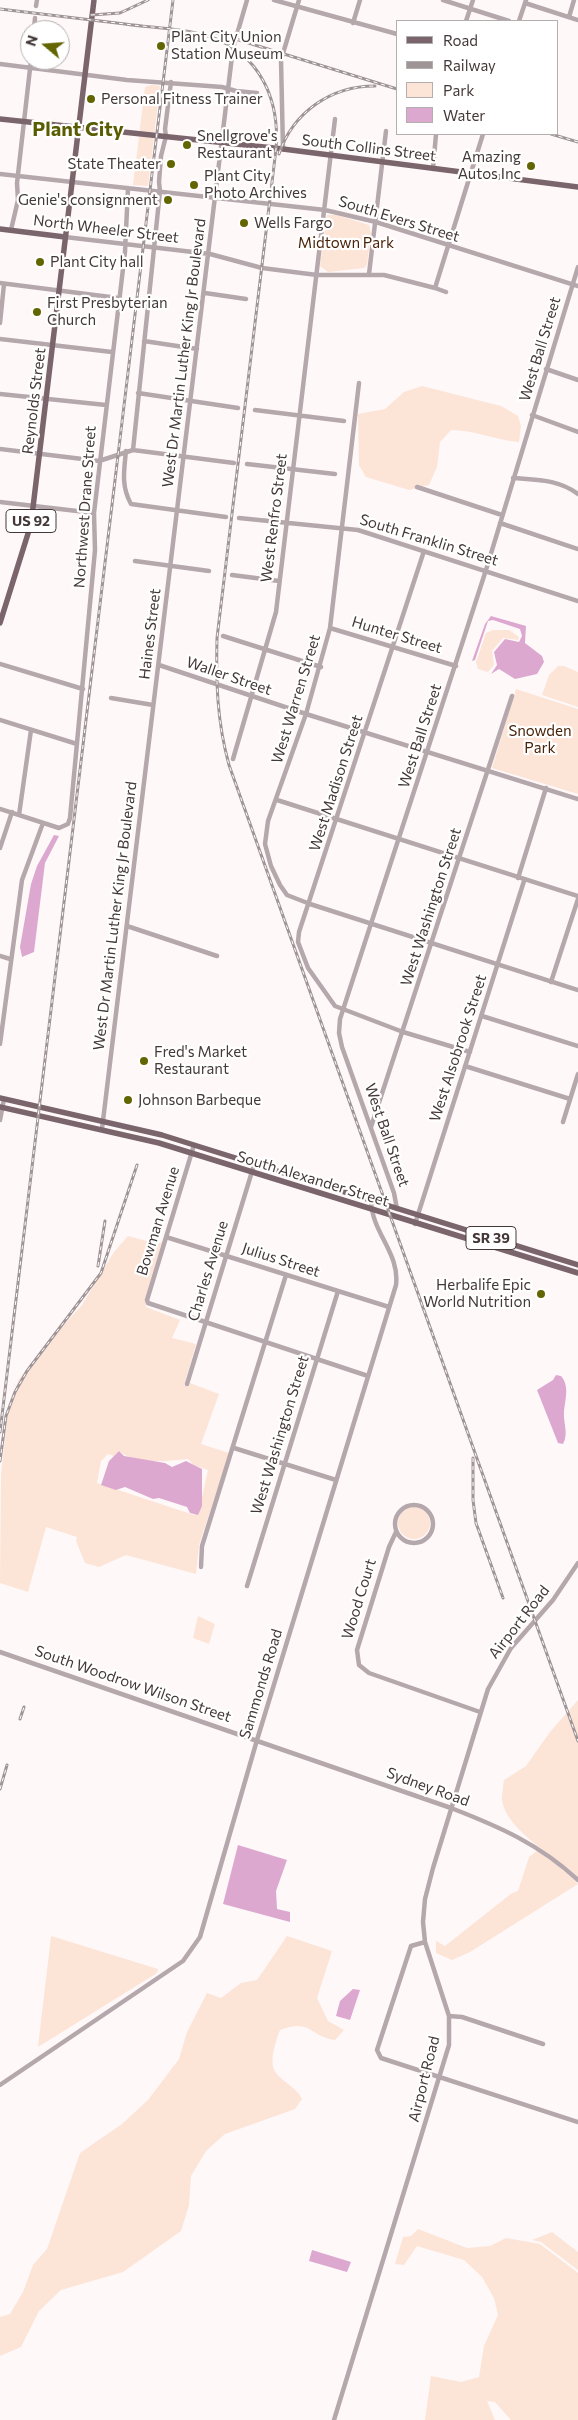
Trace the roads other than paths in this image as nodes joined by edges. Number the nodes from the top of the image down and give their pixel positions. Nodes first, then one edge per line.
1 (37, 0) edge
2 (94, 0) edge
3 (247, 0) edge
4 (274, 0) edge
5 (299, 0) edge
6 (360, 0) edge
7 (443, 0) edge
8 (473, 0) edge
9 (574, 0) edge
10 (525, 2) edge
11 (36, 6) dead end
12 (296, 7) junction
13 (470, 9) junction
14 (569, 17) junction
15 (466, 20) edge
16 (506, 20) edge
17 (519, 20) edge
18 (578, 20) edge
19 (353, 23) junction
20 (396, 34) edge
21 (0, 64) edge
22 (20, 67) edge
23 (30, 70) edge
24 (45, 70) edge
25 (84, 75) junction
26 (171, 82) junction
27 (229, 89) junction
28 (257, 93) dead end
29 (0, 119) edge
30 (335, 120) dead end
31 (24, 122) junction
32 (78, 129) junction
33 (386, 131) dead end
34 (436, 135) edge
35 (483, 135) edge
36 (166, 136) junction
37 (222, 143) junction
38 (283, 150) junction
39 (332, 156) junction
40 (382, 162) junction
41 (433, 169) junction
42 (470, 173) junction
43 (0, 174) edge
44 (17, 176) junction
45 (72, 183) junction
46 (578, 187) edge
47 (128, 188) junction
48 (160, 191) junction
49 (216, 197) junction
50 (325, 210) junction
51 (376, 222) junction
52 (0, 229) edge
53 (11, 230) junction
54 (65, 237) junction
55 (126, 244) junction
56 (448, 246) junction
57 (154, 248) junction
58 (210, 254) junction
59 (578, 267) edge
60 (368, 274) junction
61 (317, 275) junction
62 (2, 284) edge
63 (576, 285) edge
64 (435, 288) junction
65 (60, 292) junction
66 (446, 292) dead end
67 (205, 293) junction
68 (118, 298) junction
69 (246, 299) dead end
70 (0, 323) edge
71 (0, 339) edge
72 (144, 340) junction
73 (53, 345) junction
74 (197, 349) junction
75 (112, 352) junction
76 (546, 369) junction
77 (578, 380) edge
78 (358, 383) dead end
79 (138, 393) junction
80 (0, 394) edge
81 (46, 400) junction
82 (191, 400) junction
83 (106, 405) junction
84 (238, 408) dead end
85 (255, 410) dead end
86 (532, 415) junction
87 (299, 416) junction
88 (344, 421) dead end
89 (578, 432) edge
90 (0, 449) edge
91 (133, 450) junction
92 (126, 451) junction
93 (40, 454) junction
94 (184, 455) junction
95 (99, 460) junction
96 (234, 463) dead end
97 (247, 464) dead end
98 (291, 470) junction
99 (335, 474) dead end
100 (514, 478) junction
101 (417, 487) dead end
102 (578, 494) edge
103 (0, 502) edge
104 (33, 507) junction
105 (177, 510) junction
106 (94, 513) junction
107 (502, 515) junction
108 (226, 517) dead end
109 (239, 518) dead end
110 (287, 522) junction
111 (500, 523) junction
112 (342, 529) junction
113 (578, 549) edge
114 (424, 551) junction
115 (135, 561) dead end
116 (171, 566) junction
117 (486, 570) junction
118 (209, 571) dead end
119 (232, 575) dead end
120 (279, 581) junction
121 (578, 601) edge
122 (0, 623) edge
123 (330, 628) junction
124 (223, 636) dead end
125 (394, 647) junction
126 (265, 650) junction
127 (0, 664) edge
128 (158, 665) junction
129 (456, 666) junction
130 (321, 667) junction
131 (83, 689) junction
132 (512, 696) dead end
133 (253, 697) junction
134 (111, 698) dead end
135 (153, 706) junction
136 (306, 714) junction
137 (0, 720) edge
138 (31, 730) junction
139 (366, 733) junction
140 (77, 744) junction
141 (427, 750) junction
142 (233, 759) dead end
143 (489, 770) junction
144 (546, 788) junction
145 (578, 799) edge
146 (277, 800) junction
147 (0, 808) edge
148 (12, 812) junction
149 (19, 815) junction
150 (337, 819) junction
151 (42, 823) junction
152 (400, 838) junction
153 (0, 848) edge
154 (460, 859) junction
155 (518, 878) junction
156 (524, 881) junction
157 (578, 898) edge
158 (310, 904) junction
159 (372, 922) junction
160 (127, 926) junction
161 (432, 943) junction
162 (0, 956) edge
163 (217, 956) dead end
164 (10, 959) junction
165 (499, 964) junction
166 (551, 982) junction
167 (578, 990) edge
168 (344, 1010) junction
169 (482, 1016) junction
170 (403, 1032) junction
171 (0, 1044) edge
172 (578, 1046) edge
173 (470, 1052) junction
174 (465, 1066) junction
175 (578, 1074) edge
176 (2, 1099) edge
177 (570, 1099) junction
178 (1, 1107) edge
179 (0, 1120) edge
180 (104, 1122) junction
181 (562, 1122) dead end
182 (371, 1126) junction
183 (102, 1129) junction
184 (194, 1145) junction
185 (191, 1153) junction
186 (254, 1165) junction
187 (252, 1173) junction
188 (371, 1201) junction
189 (397, 1209) junction
190 (371, 1210) junction
191 (417, 1216) junction
192 (415, 1224) junction
193 (166, 1236) junction
194 (484, 1236) junction
195 (482, 1243) junction
196 (540, 1253) junction
197 (226, 1256) junction
198 (538, 1260) junction
199 (578, 1265) edge
200 (578, 1273) edge
201 (286, 1275) junction
202 (338, 1291) junction
203 (389, 1307) junction
204 (205, 1324) junction
205 (266, 1343) junction
206 (316, 1359) junction
207 (368, 1376) junction
208 (186, 1384) dead end
209 (234, 1448) junction
210 (284, 1463) junction
211 (336, 1480) junction
212 (396, 1532) junction
213 (578, 1563) edge
214 (201, 1567) dead end
215 (247, 1586) dead end
216 (0, 1652) edge
217 (480, 1712) junction
218 (258, 1740) junction
219 (451, 1808) junction
220 (578, 1880) edge
221 (426, 1942) junction
222 (449, 2016) junction
223 (543, 2044) dead end
224 (440, 2078) junction
225 (0, 2085) edge
226 (578, 2122) edge
227 (334, 2420) edge

1 - 11 street
2 - 25 main road, Reynolds Street / US 92
3 - 27 street, West Dr Martin Luther King Jr Boulevard
4 - 12 street
5 - 12 street
6 - 19 street
7 - 13 street
8 - 13 street
9 - 14 street
10 - 14 street
10 - 17 street
12 - 19 street
12 - 38 street
13 - 15 street
13 - 16 street
14 - 18 street
19 - 20 street
21 - 22 street
23 - 31 street
24 - 25 street
25 - 26 street
25 - 32 main road, Reynolds Street / US 92
26 - 27 street
26 - 36 street
27 - 28 street
27 - 37 street, West Dr Martin Luther King Jr Boulevard
29 - 31 main road, South Collins Street
30 - 39 street, West Renfro Street
31 - 32 main road, South Collins Street
31 - 44 street
32 - 36 main road, South Collins Street
32 - 45 main road, Reynolds Street / US 92
33 - 40 street
34 - 41 street
35 - 42 street
36 - 37 main road, South Collins Street
36 - 48 street
37 - 38 main road, South Collins Street
37 - 49 street, West Dr Martin Luther King Jr Boulevard
38 - 39 main road, South Collins Street
39 - 40 main road, South Collins Street
39 - 50 street, West Renfro Street
40 - 41 main road, South Collins Street
40 - 51 street
41 - 42 main road, South Collins Street
42 - 46 main road, South Collins Street
42 - 56 street
43 - 44 street, South Evers Street
44 - 45 street, South Evers Street
44 - 53 street
45 - 47 street, South Evers Street
45 - 54 main road, Reynolds Street / US 92
47 - 48 street, South Evers Street
47 - 55 street, Northwest Drane Street
48 - 49 street, South Evers Street
48 - 57 street
49 - 50 street, South Evers Street
49 - 58 street, West Dr Martin Luther King Jr Boulevard
50 - 51 street, South Evers Street
50 - 61 street, West Renfro Street
51 - 56 street, South Evers Street
51 - 60 street
52 - 53 main road, North Wheeler Street
53 - 54 main road, North Wheeler Street
54 - 55 street, North Wheeler Street
54 - 65 main road, Reynolds Street / US 92
55 - 57 street, North Wheeler Street
55 - 68 street, Northwest Drane Street
56 - 63 street, South Evers Street
56 - 64 street
57 - 58 street, North Wheeler Street
57 - 72 street
58 - 61 street, North Wheeler Street
58 - 67 street, West Dr Martin Luther King Jr Boulevard
59 - 63 street, West Ball Street
60 - 61 street, North Wheeler Street
60 - 64 street, North Wheeler Street
61 - 87 street, West Renfro Street
62 - 65 street
62 - 70 street
63 - 76 street, West Ball Street
64 - 66 street, North Wheeler Street
65 - 68 street
65 - 73 main road, Reynolds Street / US 92
67 - 69 street
67 - 74 street, West Dr Martin Luther King Jr Boulevard
68 - 75 street, Northwest Drane Street
71 - 73 street
72 - 74 street
72 - 79 street
73 - 75 street
73 - 81 main road, Reynolds Street / US 92
74 - 82 street, West Dr Martin Luther King Jr Boulevard
75 - 83 street, Northwest Drane Street
76 - 77 street
76 - 86 street, West Ball Street
78 - 112 street, West Warren Street
79 - 82 street
79 - 91 street
80 - 81 street
81 - 83 street
81 - 93 main road, Reynolds Street / US 92
82 - 84 street
82 - 94 street, West Dr Martin Luther King Jr Boulevard
83 - 95 street, Northwest Drane Street
85 - 87 street
86 - 89 street
86 - 100 street, West Ball Street
87 - 88 street
87 - 98 street, West Renfro Street
90 - 93 street
91 - 92 street
91 - 94 street
92 - 95 street
92 - 105 street
93 - 95 street
93 - 104 main road, Reynolds Street / US 92
94 - 96 street
94 - 105 street, West Dr Martin Luther King Jr Boulevard
95 - 106 street, Northwest Drane Street
97 - 98 street
98 - 99 street
98 - 110 street, West Renfro Street
100 - 102 street
100 - 107 street, West Ball Street
101 - 107 street
103 - 104 street
104 - 106 street
104 - 122 main road, Reynolds Street / US 92
105 - 108 street
105 - 116 street, West Dr Martin Luther King Jr Boulevard
106 - 131 street, Northwest Drane Street
107 - 111 street, West Ball Street
109 - 110 street, South Franklin Street
110 - 112 street, South Franklin Street
110 - 120 street, West Renfro Street
111 - 113 street
111 - 117 street, West Ball Street
112 - 114 street, South Franklin Street
112 - 123 street, West Warren Street
114 - 117 street, South Franklin Street
114 - 125 street, West Madison Street
115 - 116 street
116 - 118 street
116 - 128 street, Haines Street
117 - 121 street, South Franklin Street
117 - 129 street, West Ball Street
119 - 120 street
120 - 126 street, West Renfro Street
123 - 125 street, Hunter Street
123 - 130 street, West Warren Street
124 - 126 street
125 - 129 street, Hunter Street
125 - 139 street, West Madison Street
126 - 130 street
126 - 133 street, West Renfro Street
127 - 131 street
128 - 133 street, Waller Street
128 - 135 street, Haines Street
129 - 141 street, West Ball Street
130 - 136 street, West Warren Street
131 - 140 street, Northwest Drane Street
132 - 143 street, West Washington Street
133 - 136 street, Waller Street
133 - 142 street, West Renfro Street
134 - 135 street
135 - 160 street, West Dr Martin Luther King Jr Boulevard
136 - 139 street, Waller Street
136 - 146 street, West Warren Street
137 - 138 street
138 - 140 street
138 - 149 street
139 - 141 street, Waller Street
139 - 150 street, West Madison Street
140 - 151 street, Northwest Drane Street
141 - 143 street, Waller Street
141 - 152 street, West Ball Street
143 - 144 street, Waller Street
143 - 154 street, West Washington Street
144 - 145 street, Waller Street
144 - 155 street
146 - 150 street
146 - 158 street, West Warren Street
147 - 148 street
148 - 149 street
148 - 153 street
149 - 151 street
150 - 152 street
150 - 158 street, West Madison Street
151 - 164 street
152 - 154 street
152 - 159 street, West Ball Street
154 - 155 street
154 - 161 street, West Washington Street
155 - 156 street
156 - 157 street
156 - 165 street, West Alsobrook Street
157 - 166 street
158 - 159 street, West Warren Street
158 - 168 street, West Madison Street
159 - 161 street, West Warren Street
159 - 168 street, West Ball Street
160 - 163 street
160 - 180 street, West Dr Martin Luther King Jr Boulevard
161 - 165 street, West Warren Street
161 - 170 street, West Washington Street
162 - 164 street
164 - 171 street
165 - 166 street, West Warren Street
165 - 169 street, West Alsobrook Street
166 - 167 street, West Warren Street
168 - 170 street
168 - 182 street, West Ball Street
169 - 172 street
169 - 173 street, West Alsobrook Street
170 - 173 street
170 - 182 street, West Washington Street
173 - 174 street, West Alsobrook Street
174 - 177 street
174 - 191 street, West Alsobrook Street
175 - 177 street
176 - 178 street
176 - 180 main road, South Alexander Street / SR 39
177 - 181 street
178 - 179 street
178 - 183 main road, South Alexander Street / SR 39
180 - 183 street, West Dr Martin Luther King Jr Boulevard
180 - 184 main road, South Alexander Street / SR 39
182 - 189 street, West Ball Street
183 - 185 main road, South Alexander Street / SR 39
184 - 185 street, Bowman Avenue
184 - 186 main road, South Alexander Street / SR 39
185 - 187 main road, South Alexander Street / SR 39
185 - 193 street, Bowman Avenue
186 - 187 street, Charles Avenue
186 - 188 main road, South Alexander Street / SR 39
187 - 190 main road, South Alexander Street / SR 39
187 - 197 street, Charles Avenue
188 - 189 main road, South Alexander Street / SR 39
188 - 190 street, Sammonds Road
189 - 191 main road, South Alexander Street / SR 39
190 - 192 main road, South Alexander Street / SR 39
190 - 203 street, Sammonds Road
191 - 192 street, West Alsobrook Street
191 - 194 main road, South Alexander Street / SR 39
192 - 195 main road, South Alexander Street / SR 39
193 - 197 street, Julius Street
193 - 204 street, Bowman Avenue
194 - 195 main road
194 - 196 main road, South Alexander Street / SR 39
195 - 198 main road, South Alexander Street / SR 39
196 - 198 main road
196 - 199 main road, South Alexander Street / SR 39
197 - 201 street, Julius Street
197 - 204 street, Charles Avenue
198 - 200 main road, South Alexander Street / SR 39
201 - 202 street, Julius Street
201 - 205 street
202 - 203 street, Julius Street
202 - 206 street, West Washington Street
203 - 207 street, Sammonds Road
204 - 205 street
204 - 208 street, Charles Avenue
205 - 206 street
205 - 209 street
206 - 207 street
206 - 210 street, West Washington Street
207 - 211 street, Sammonds Road
209 - 210 street
209 - 214 street
210 - 211 street
210 - 215 street, West Washington Street
211 - 218 street, Sammonds Road
212 - 212 street, Wood Court
212 - 217 street, Wood Court
213 - 217 street, Airport Road
216 - 218 street, South Woodrow Wilson Street
217 - 219 street, Airport Road
218 - 219 street, Sydney Road
218 - 225 street, Sammonds Road
219 - 220 street, Sydney Road
219 - 221 street, Airport Road
221 - 222 street, Airport Road
221 - 224 street
222 - 223 street
222 - 224 street, Airport Road
224 - 226 street
224 - 227 street, Airport Road

